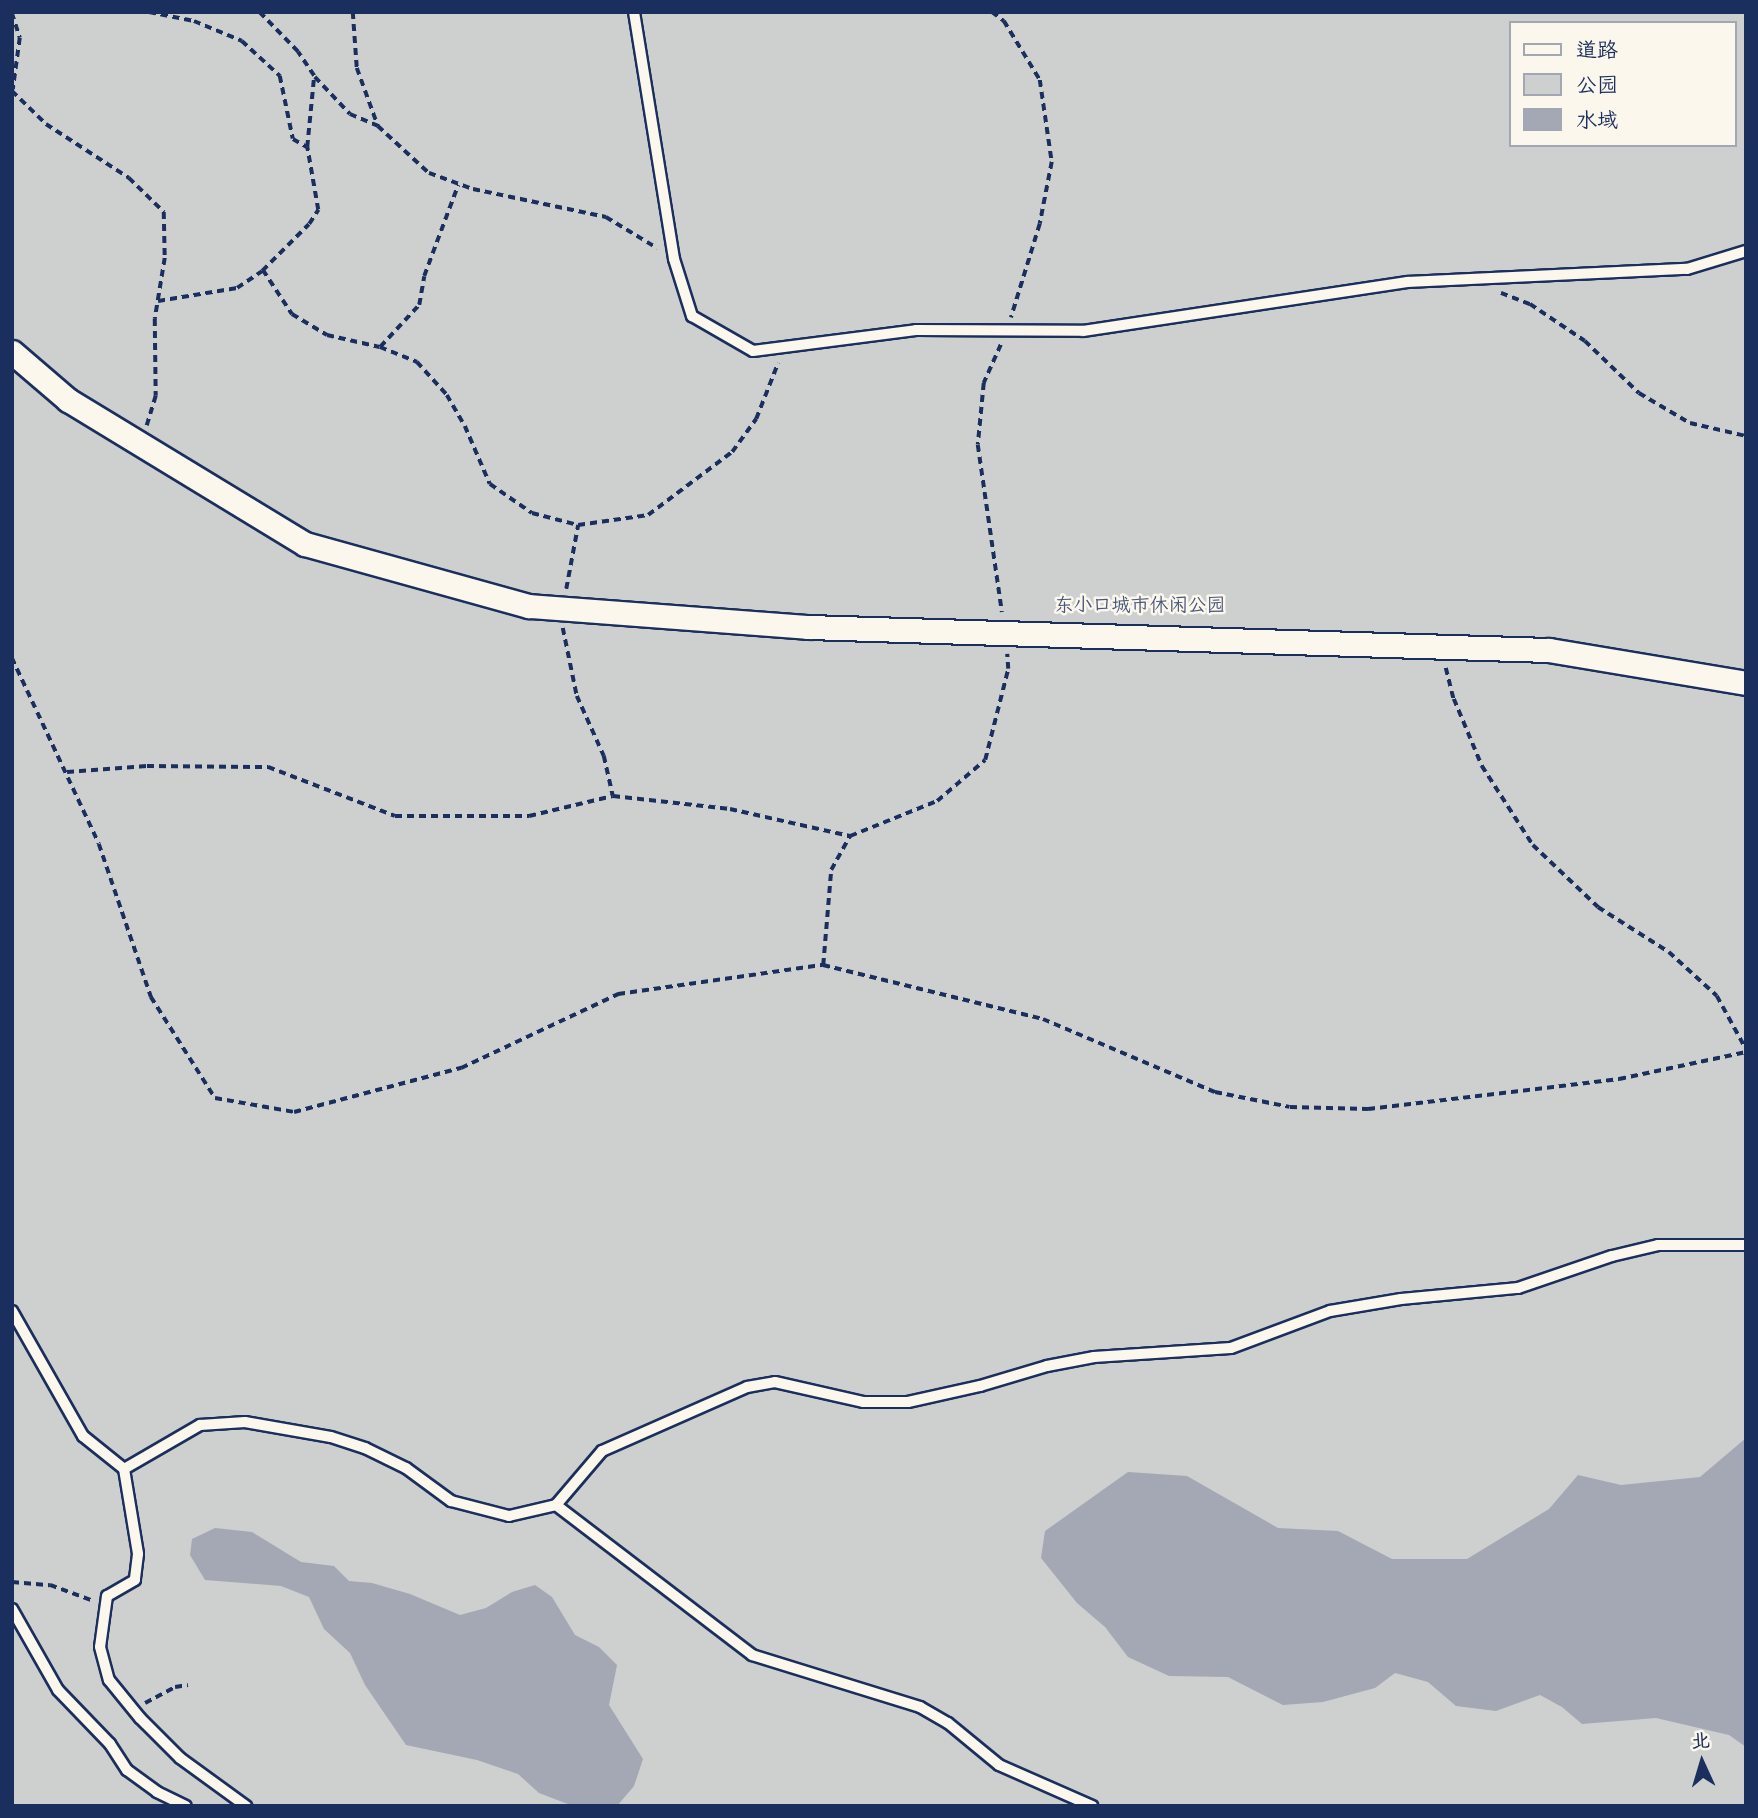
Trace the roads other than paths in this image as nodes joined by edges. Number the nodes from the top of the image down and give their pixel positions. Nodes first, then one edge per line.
1 (634, 12) edge
2 (1746, 251) edge
3 (12, 352) edge
4 (1746, 683) edge
5 (1746, 1245) edge
6 (12, 1311) edge
7 (124, 1468) junction
8 (556, 1505) junction
9 (12, 1609) edge
10 (186, 1806) edge
11 (246, 1806) edge
12 (1092, 1806) edge

1 - 2 lane
3 - 4 street
5 - 8 lane
6 - 7 lane
7 - 8 lane
7 - 11 lane
8 - 12 lane
9 - 10 lane

